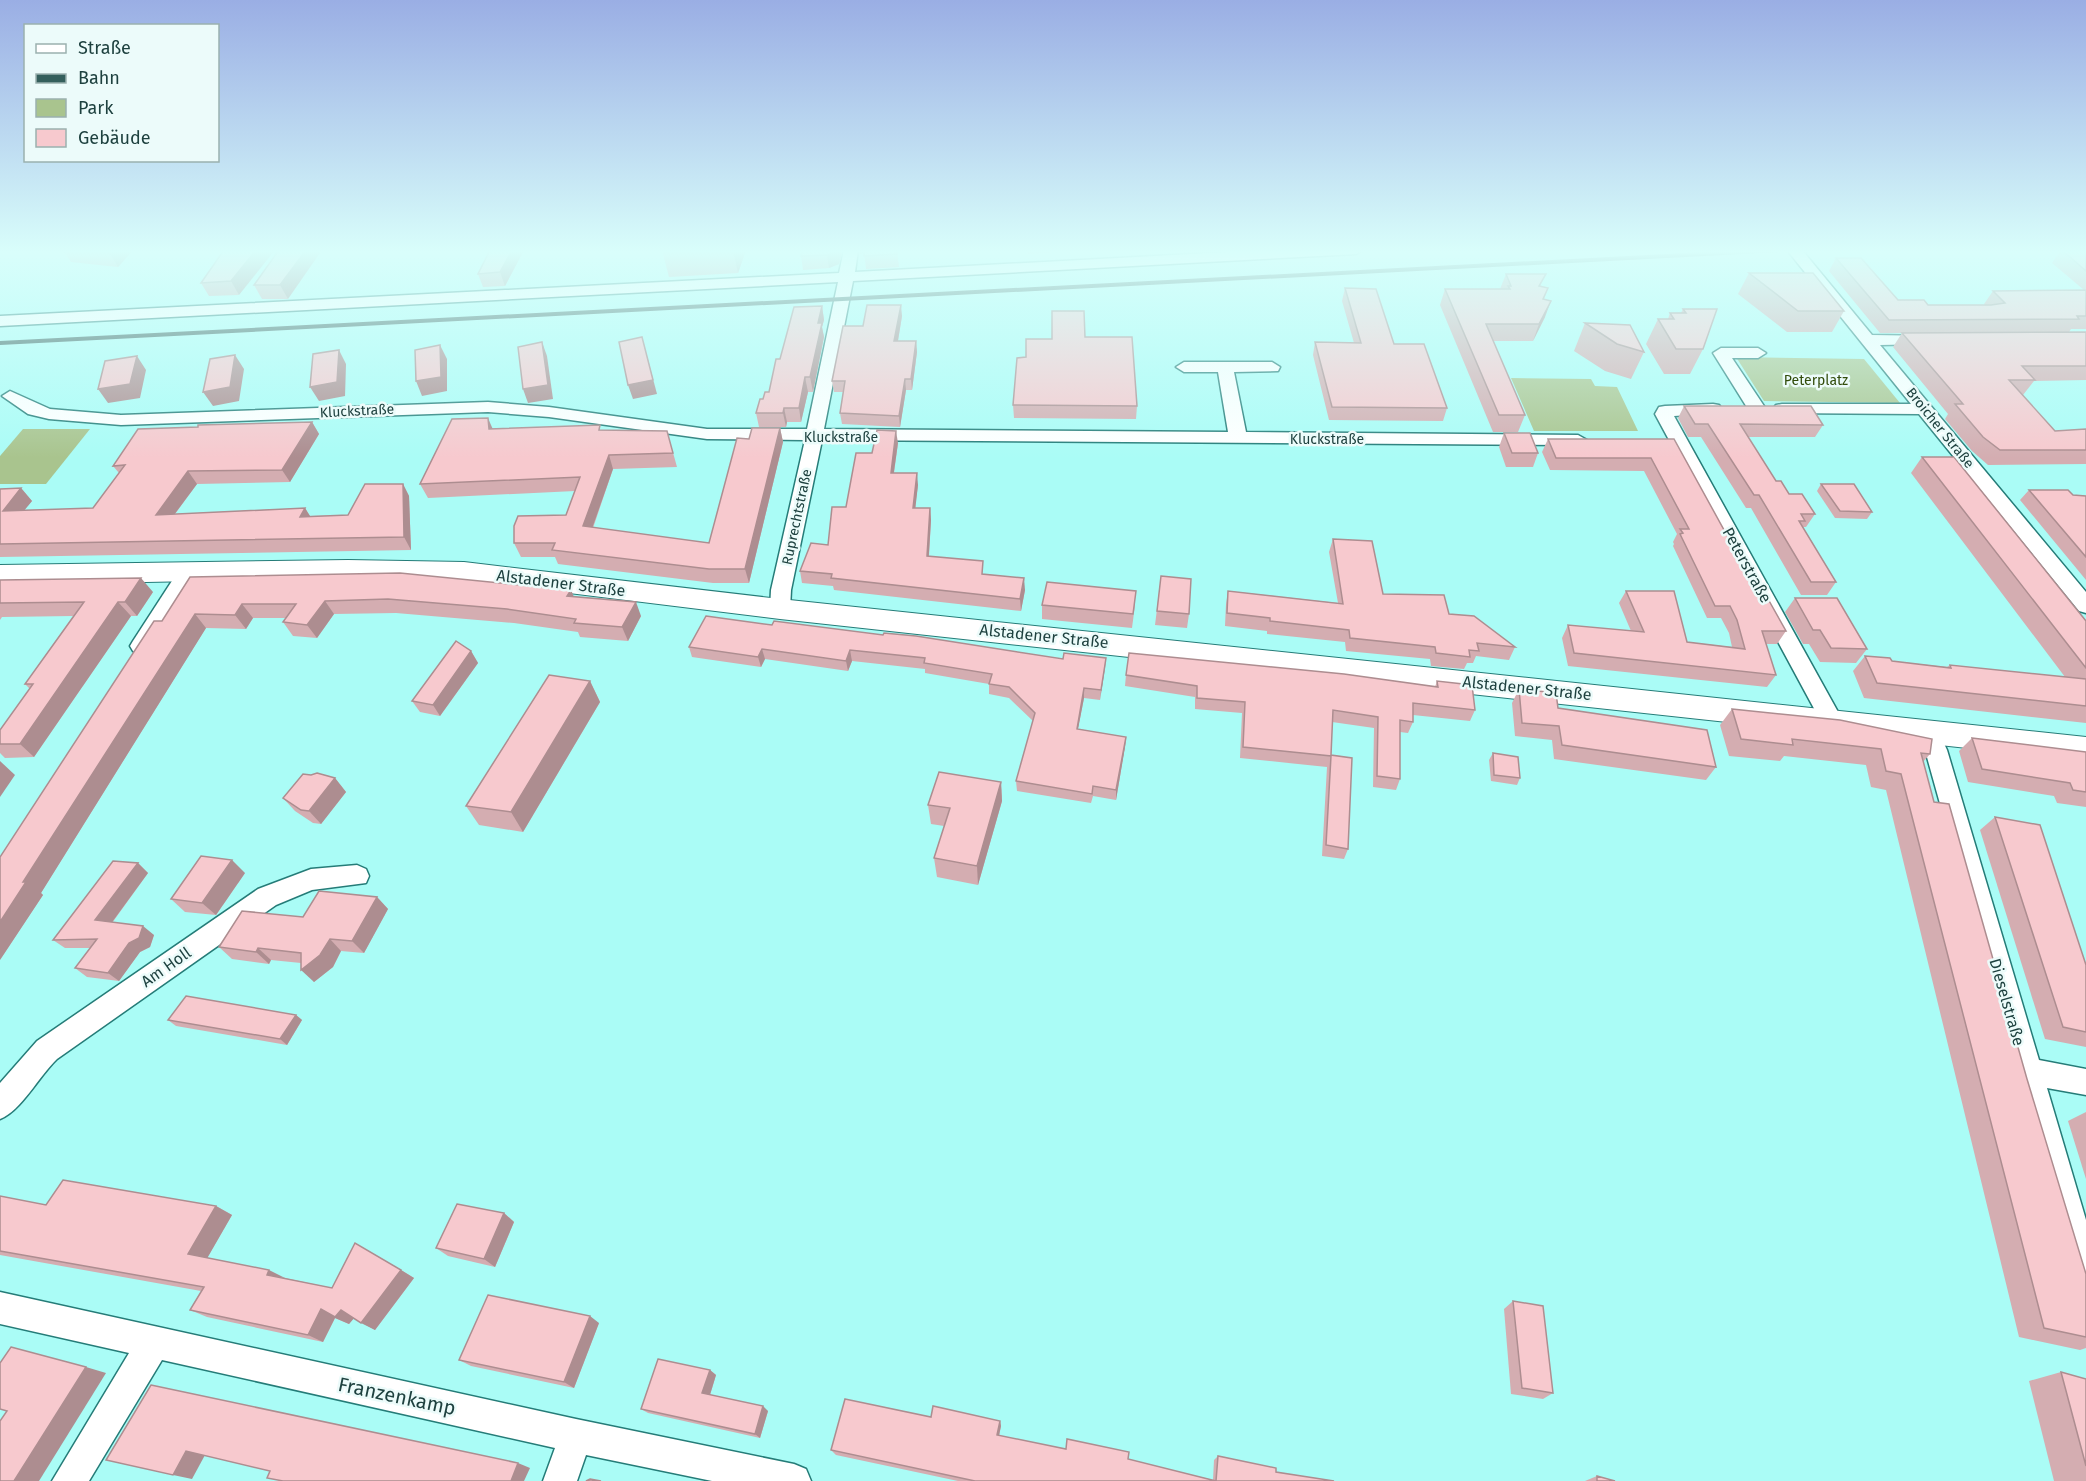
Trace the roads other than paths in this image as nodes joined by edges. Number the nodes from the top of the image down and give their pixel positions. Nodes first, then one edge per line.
1 (37, 319) edge
2 (838, 319) edge
3 (1852, 319) edge
4 (0, 321) edge
5 (1949, 339) edge
6 (1869, 340) junction
7 (1758, 353) dead end
8 (1184, 367) dead end
9 (1225, 367) junction
10 (1272, 367) dead end
11 (10, 396) dead end
12 (1757, 409) junction
13 (1925, 409) junction
14 (812, 437) junction
15 (1238, 439) junction
16 (1598, 440) edge
17 (1655, 441) edge
18 (1678, 441) junction
19 (188, 572) junction
20 (0, 575) edge
21 (2086, 606) edge
22 (780, 609) junction
23 (131, 659) edge
24 (1832, 721) junction
25 (1928, 732) junction
26 (2086, 749) edge
27 (357, 876) dead end
28 (2027, 1071) junction
29 (2086, 1082) edge
30 (0, 1105) edge
31 (2086, 1272) edge
32 (0, 1308) edge
33 (154, 1343) junction
34 (576, 1436) junction
35 (69, 1481) edge
36 (560, 1481) edge
37 (794, 1481) edge

1 - 4 street
2 - 14 street, Ruprechtstraße
3 - 6 street, Broicher Straße
5 - 6 street
6 - 13 street, Broicher Straße
7 - 12 street
8 - 9 street
9 - 10 street
9 - 15 street
11 - 14 street, Kluckstraße
12 - 13 street
12 - 18 street
13 - 21 street, Broicher Straße
14 - 15 street, Kluckstraße
14 - 22 street, Ruprechtstraße
15 - 16 street, Kluckstraße
17 - 18 street
18 - 24 street, Peterstraße
19 - 20 street, Alstadener Straße
19 - 22 street, Alstadener Straße
19 - 23 street
22 - 24 street, Alstadener Straße
24 - 25 street, Alstadener Straße
25 - 26 street, Alstadener Straße
25 - 28 street, Dieselstraße
27 - 30 street, Am Holl
28 - 29 street
28 - 31 street, Dieselstraße
32 - 33 street, Franzenkamp
33 - 34 street, Franzenkamp
33 - 35 street
34 - 36 street
34 - 37 street, Franzenkamp

